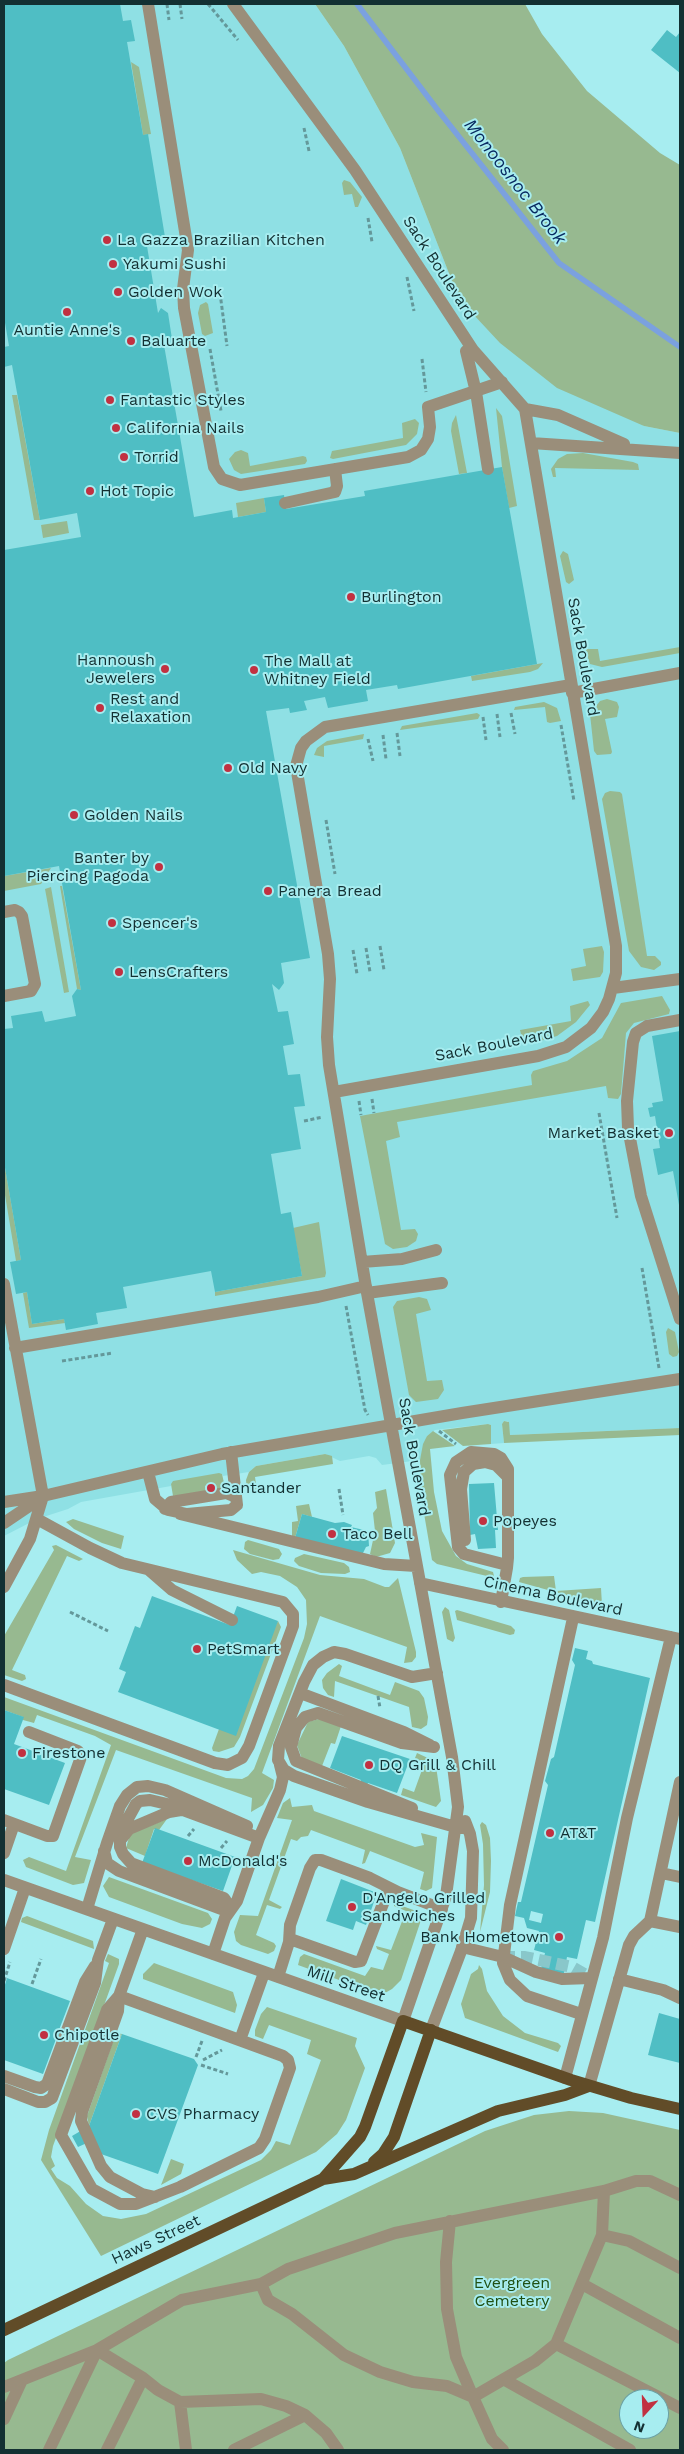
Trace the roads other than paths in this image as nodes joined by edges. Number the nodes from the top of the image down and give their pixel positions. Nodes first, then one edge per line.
1 (148, 4) edge
2 (233, 4) edge
3 (466, 351) dead end
4 (502, 382) junction
5 (476, 392) junction
6 (525, 409) junction
7 (531, 443) junction
8 (638, 448) junction
9 (680, 453) edge
10 (335, 469) junction
11 (488, 469) dead end
12 (285, 503) dead end
13 (680, 673) edge
14 (572, 689) junction
15 (4, 912) edge
16 (680, 979) edge
17 (613, 988) junction
18 (4, 996) edge
19 (680, 1020) edge
20 (334, 1092) junction
21 (436, 1250) dead end
22 (362, 1262) junction
23 (442, 1283) dead end
24 (4, 1284) edge
25 (367, 1289) junction
26 (680, 1320) edge
27 (15, 1348) junction
28 (680, 1379) edge
29 (393, 1426) junction
30 (231, 1452) junction
31 (148, 1472) junction
32 (509, 1486) junction
33 (42, 1496) junction
34 (236, 1497) junction
35 (4, 1502) edge
36 (166, 1509) junction
37 (180, 1514) junction
38 (37, 1519) junction
39 (4, 1523) edge
40 (473, 1558) junction
41 (508, 1565) junction
42 (416, 1566) junction
43 (149, 1570) junction
44 (420, 1583) junction
45 (4, 1587) edge
46 (500, 1602) junction
47 (574, 1618) junction
48 (232, 1620) dead end
49 (676, 1638) edge
50 (436, 1673) junction
51 (4, 1685) edge
52 (300, 1693) junction
53 (29, 1732) dead end
54 (434, 1747) junction
55 (451, 1753) junction
56 (280, 1765) junction
57 (680, 1782) edge
58 (458, 1808) junction
59 (183, 1810) junction
60 (434, 1820) junction
61 (9, 1822) edge
62 (676, 1824) edge
63 (454, 1827) junction
64 (468, 1828) junction
65 (259, 1838) junction
66 (120, 1842) junction
67 (104, 1851) junction
68 (4, 1853) edge
69 (661, 1873) junction
70 (680, 1877) edge
71 (4, 1880) edge
72 (25, 1888) junction
73 (389, 1888) junction
74 (87, 1909) junction
75 (442, 1909) junction
76 (229, 1912) junction
77 (113, 1918) junction
78 (650, 1921) junction
79 (680, 1927) edge
80 (143, 1929) junction
81 (290, 1939) junction
82 (462, 1947) junction
83 (4, 1949) edge
84 (213, 1954) junction
85 (503, 1957) junction
86 (97, 1964) junction
87 (264, 1973) junction
88 (278, 1977) junction
89 (591, 1978) junction
90 (619, 1979) junction
91 (118, 1996) junction
92 (680, 1998) edge
93 (581, 2014) junction
94 (403, 2021) junction
95 (431, 2030) junction
96 (240, 2040) junction
97 (4, 2076) edge
98 (565, 2078) junction
99 (589, 2086) junction
100 (4, 2089) edge
101 (680, 2109) edge
102 (366, 2168) junction
103 (323, 2179) junction
104 (604, 2191) junction
105 (680, 2195) edge
106 (155, 2197) junction
107 (450, 2221) junction
108 (602, 2235) junction
109 (680, 2268) edge
110 (261, 2284) junction
111 (582, 2284) junction
112 (4, 2330) edge
113 (680, 2338) edge
114 (556, 2344) junction
115 (97, 2350) junction
116 (143, 2378) junction
117 (22, 2380) junction
118 (504, 2380) junction
119 (4, 2387) edge
120 (473, 2397) junction
121 (180, 2402) junction
122 (680, 2408) edge
123 (305, 2415) junction
124 (4, 2419) edge
125 (49, 2450) edge
126 (107, 2450) edge
127 (186, 2450) edge
128 (234, 2450) edge
129 (338, 2450) edge
130 (503, 2450) edge
131 (630, 2450) edge

1 - 10 street
2 - 4 street, Sack Boulevard
3 - 5 street
4 - 5 street
4 - 6 street, Sack Boulevard
5 - 10 street
5 - 11 street
6 - 7 street, Sack Boulevard
6 - 8 street
7 - 8 street
7 - 14 street, Sack Boulevard
8 - 9 street
10 - 12 street
13 - 14 street
14 - 17 street, Sack Boulevard
14 - 20 street
15 - 18 street
16 - 17 street
17 - 20 street, Sack Boulevard
19 - 26 street
20 - 22 street, Sack Boulevard
21 - 22 street
22 - 25 street, Sack Boulevard
23 - 25 street
24 - 27 street
25 - 27 street
25 - 29 street, Sack Boulevard
27 - 33 street
28 - 29 street
29 - 30 street
29 - 42 street, Sack Boulevard
30 - 31 street
30 - 34 street
31 - 33 street
31 - 36 street
32 - 40 street
32 - 40 street
32 - 41 street
33 - 35 street
33 - 38 street
33 - 39 street
34 - 36 street
34 - 37 street
36 - 37 street
37 - 42 street
38 - 43 street
38 - 45 street
40 - 41 street
41 - 46 street
42 - 44 street, Sack Boulevard
43 - 48 street
43 - 51 street
44 - 46 street, Cinema Boulevard
44 - 50 street, Sack Boulevard
46 - 47 street, Cinema Boulevard
47 - 49 street, Cinema Boulevard
47 - 85 street
49 - 89 street
50 - 52 street
50 - 55 street, Sack Boulevard
52 - 54 street
52 - 56 street
53 - 61 street
54 - 55 street
54 - 60 street
55 - 58 street, Sack Boulevard
56 - 60 street
56 - 65 street
57 - 62 street
58 - 63 street, Sack Boulevard
58 - 64 street
59 - 65 street
59 - 66 street
59 - 66 street
60 - 63 street
61 - 68 street
62 - 69 street
63 - 64 street
63 - 75 street, Sack Boulevard
64 - 82 street
65 - 67 street
65 - 76 street
66 - 76 street
67 - 74 street
67 - 76 street
69 - 70 street
69 - 78 street
71 - 72 street, Mill Street
72 - 74 street, Mill Street
72 - 83 street
73 - 75 street
73 - 81 street
73 - 81 street
74 - 77 street, Mill Street
75 - 94 street, Sack Boulevard
76 - 84 street
77 - 80 street, Mill Street
77 - 86 street
78 - 79 street
78 - 90 street
80 - 84 street, Mill Street
80 - 91 street
81 - 88 street
82 - 85 street
82 - 95 street
84 - 87 street, Mill Street
85 - 89 street
85 - 93 street
86 - 97 street
86 - 100 street
87 - 88 street, Mill Street
87 - 96 street
88 - 94 street, Mill Street
89 - 93 street
90 - 92 street
90 - 99 street
91 - 96 street
91 - 106 street
91 - 106 street
93 - 98 street
94 - 95 main road, Mill Street
94 - 103 main road, Haws Street
95 - 98 main road, Mill Street
95 - 102 main road, Haws Street
96 - 106 street
98 - 99 main road, Mill Street
99 - 101 main road, Mill Street
99 - 102 main road, Haws Street
102 - 103 main road, Haws Street
103 - 112 main road, Haws Street
104 - 105 street
104 - 107 street
104 - 108 street
107 - 110 street
107 - 120 street
108 - 109 street
108 - 111 street
110 - 115 street
110 - 120 street
111 - 113 street
111 - 114 street
114 - 118 street
114 - 122 street
115 - 116 street
115 - 117 street
115 - 125 street
116 - 121 street
116 - 126 street
117 - 119 street
117 - 124 street
118 - 120 street
118 - 131 street
120 - 130 street
121 - 123 street
121 - 127 street
123 - 128 street
123 - 129 street

